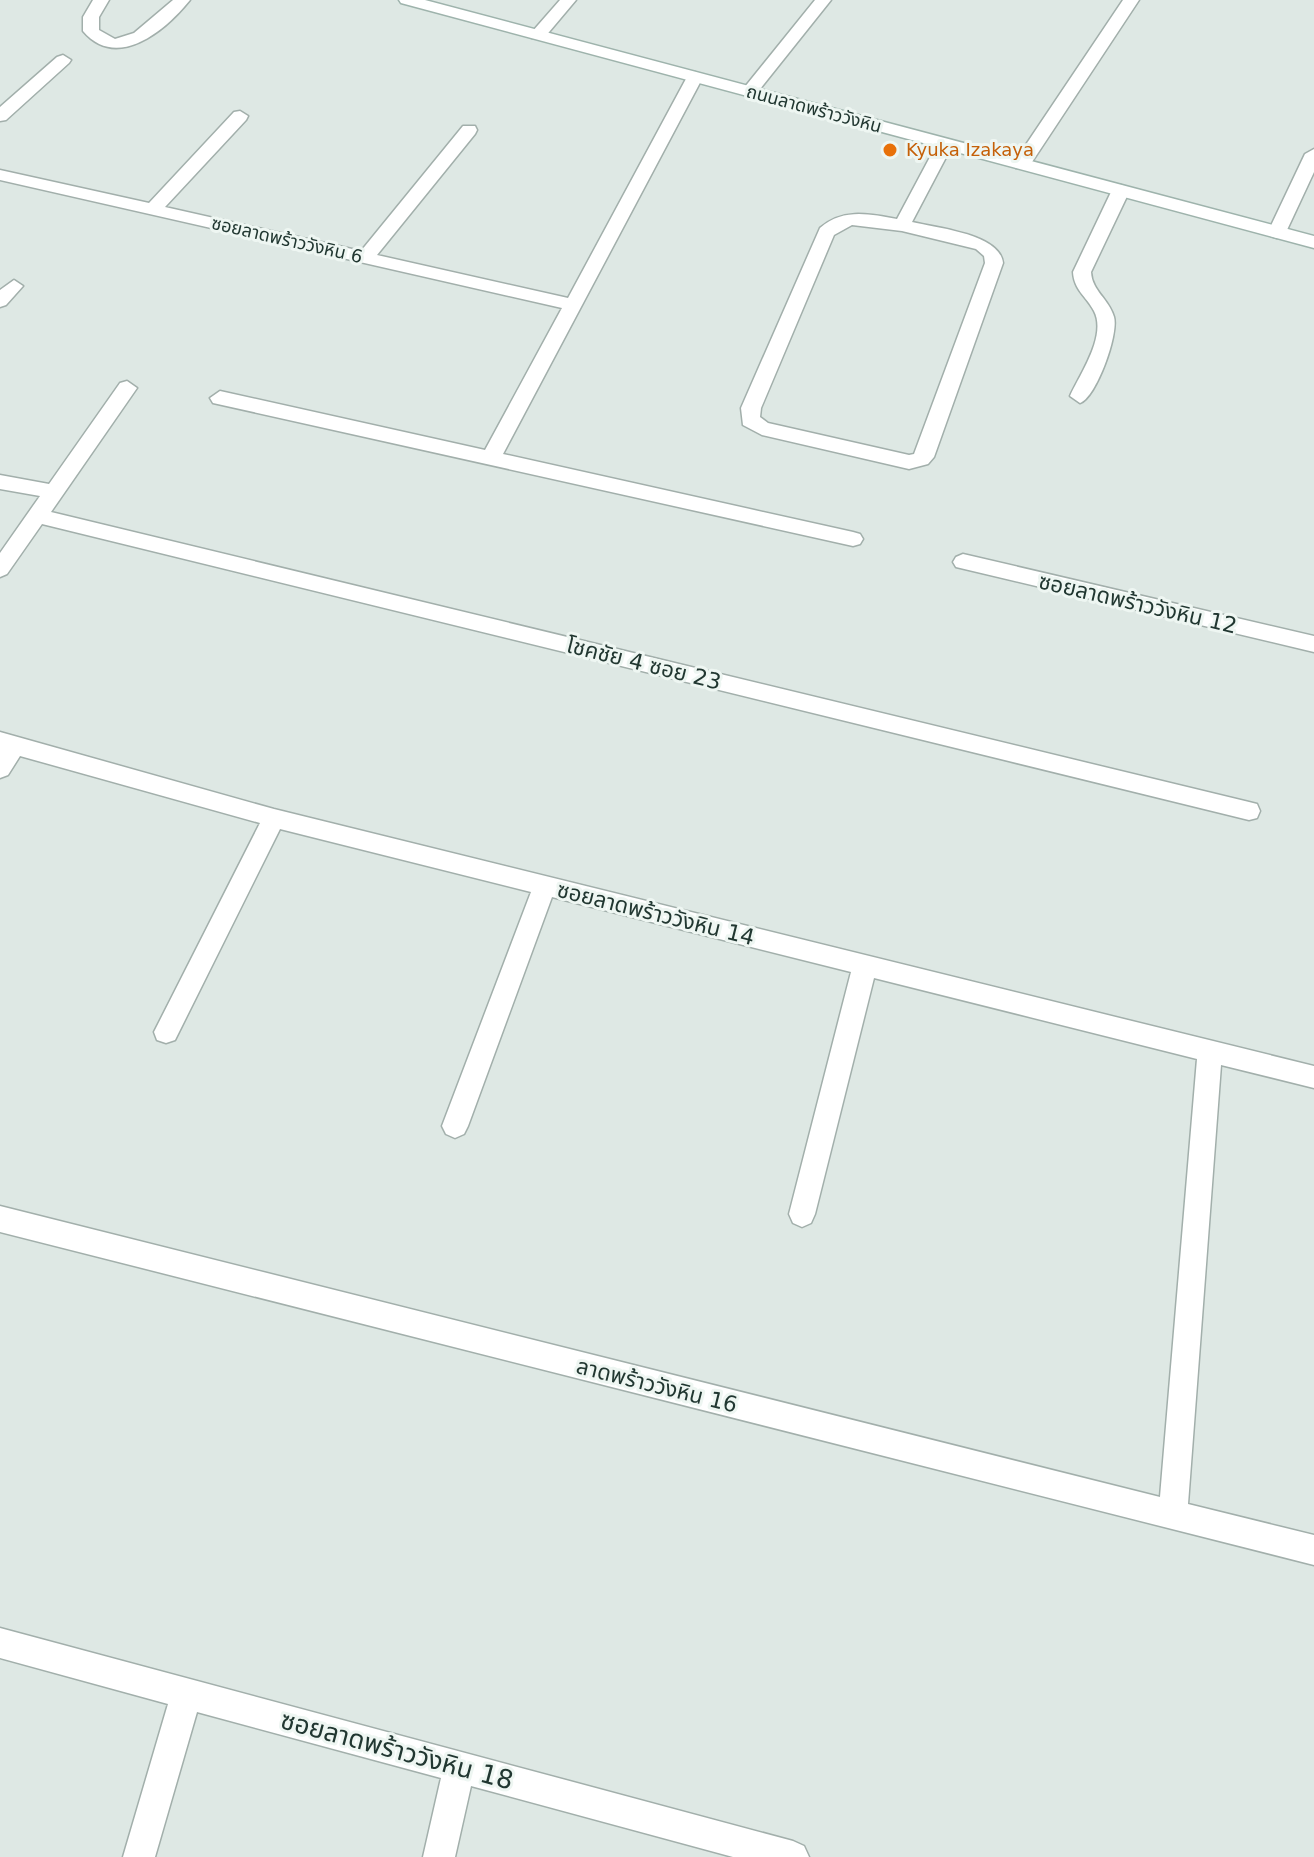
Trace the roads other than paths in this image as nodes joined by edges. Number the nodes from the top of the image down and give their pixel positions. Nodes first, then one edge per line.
1 (101, 0) edge
2 (182, 0) edge
3 (407, 0) edge
4 (568, 0) edge
5 (823, 0) edge
6 (1131, 0) edge
7 (538, 35) junction
8 (63, 60) dead end
9 (695, 77) junction
10 (750, 91) junction
11 (0, 116) edge
12 (240, 116) dead end
13 (469, 130) dead end
14 (945, 144) junction
15 (1314, 154) edge
16 (1022, 164) junction
17 (0, 175) edge
18 (1121, 190) junction
19 (152, 210) junction
20 (902, 225) junction
21 (1277, 232) junction
22 (1314, 242) edge
23 (365, 258) junction
24 (14, 286) dead end
25 (0, 301) edge
26 (574, 305) junction
27 (127, 388) dead end
28 (1080, 396) dead end
29 (220, 398) dead end
30 (492, 456) junction
31 (0, 482) edge
32 (55, 492) junction
33 (38, 516) junction
34 (853, 539) dead end
35 (963, 562) dead end
36 (0, 569) edge
37 (1314, 644) edge
38 (8, 743) edge
39 (0, 769) edge
40 (1249, 811) dead end
41 (274, 818) junction
42 (545, 885) junction
43 (865, 965) junction
44 (166, 1032) dead end
45 (1210, 1051) junction
46 (1314, 1077) edge
47 (455, 1126) dead end
48 (802, 1214) dead end
49 (0, 1219) edge
50 (1173, 1515) junction
51 (1314, 1550) edge
52 (0, 1643) edge
53 (187, 1693) junction
54 (460, 1766) junction
55 (748, 1851) edge
56 (139, 1857) edge
57 (439, 1857) edge
58 (793, 1857) edge

1 - 2 street
3 - 7 street, ถนนลาดพร้าววังหิน
4 - 7 street
5 - 10 street
6 - 16 street
7 - 9 street, ถนนลาดพร้าววังหิน
8 - 11 street
9 - 10 street, ถนนลาดพร้าววังหิน
9 - 26 street
10 - 14 street, ถนนลาดพร้าววังหิน
12 - 19 street
13 - 23 street
14 - 16 street, ถนนลาดพร้าววังหิน
14 - 20 street
15 - 21 street
16 - 18 street, ถนนลาดพร้าววังหิน
17 - 19 street, ซอยลาดพร้าววังหิน 6
18 - 21 street, ถนนลาดพร้าววังหิน
18 - 28 street
19 - 23 street, ซอยลาดพร้าววังหิน 6
20 - 20 street
21 - 22 street, ถนนลาดพร้าววังหิน
23 - 26 street, ซอยลาดพร้าววังหิน 6
24 - 25 street
26 - 30 street
27 - 32 street
29 - 30 street
30 - 34 street
31 - 32 street
32 - 33 street
33 - 36 street
33 - 40 street, โชคชัย 4 ซอย 23
35 - 37 street, ซอยลาดพร้าววังหิน 12
38 - 39 street
38 - 41 street, ซอยลาดพร้าววังหิน 14
41 - 42 street, ซอยลาดพร้าววังหิน 14
41 - 44 street
42 - 43 street, ซอยลาดพร้าววังหิน 14
42 - 47 street
43 - 45 street, ซอยลาดพร้าววังหิน 14
43 - 48 street
45 - 46 street, ซอยลาดพร้าววังหิน 14
45 - 50 street
49 - 50 street, ลาดพร้าววังหิน 16
50 - 51 street, ลาดพร้าววังหิน 16
52 - 53 street, ซอยลาดพร้าววังหิน 18
53 - 54 street, ซอยลาดพร้าววังหิน 18
53 - 56 street
54 - 55 street, ซอยลาดพร้าววังหิน 18
54 - 57 street
55 - 58 street, ซอยลาดพร้าววังหิน 18

